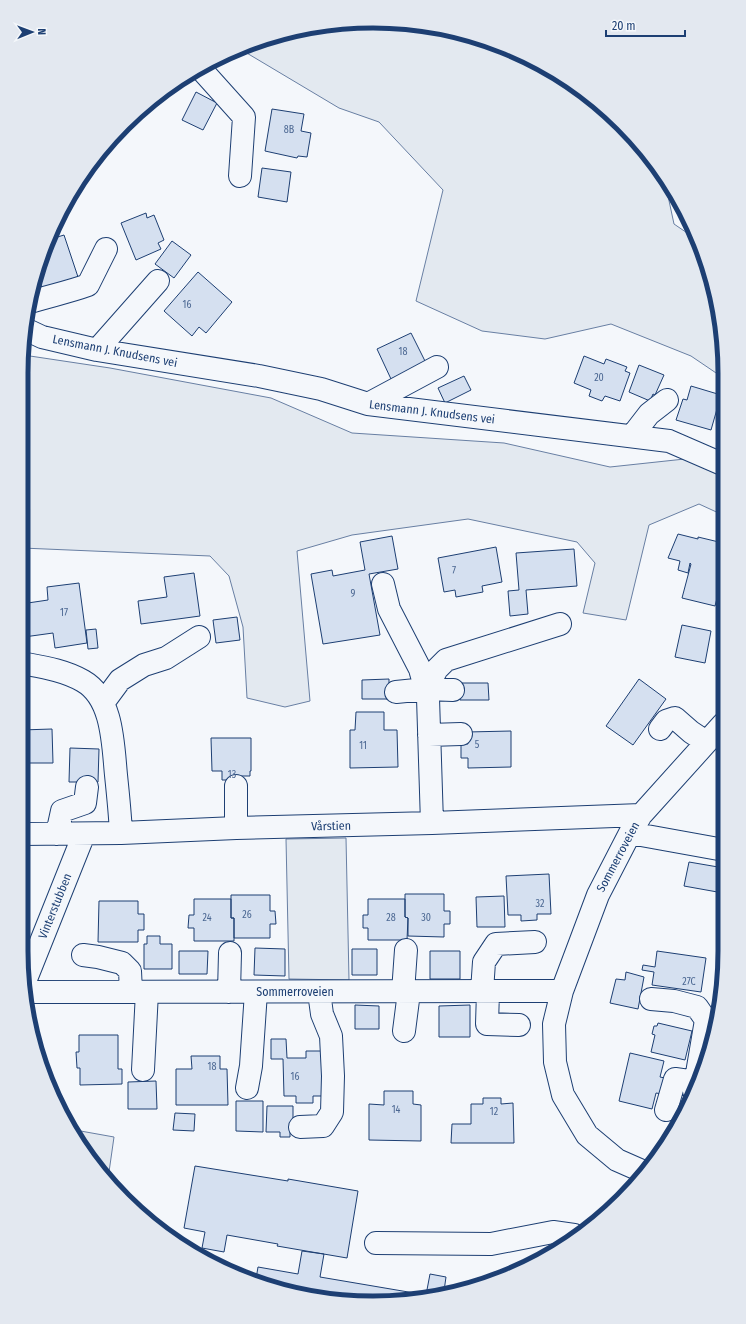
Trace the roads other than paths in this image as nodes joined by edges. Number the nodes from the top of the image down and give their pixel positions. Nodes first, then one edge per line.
1 (204, 72) edge
2 (240, 176) dead end
3 (106, 249) dead end
4 (158, 282) dead end
5 (36, 300) edge
6 (31, 333) edge
7 (97, 350) junction
8 (437, 367) dead end
9 (667, 400) dead end
10 (368, 404) junction
11 (632, 436) junction
12 (718, 462) edge
13 (383, 584) dead end
14 (560, 624) dead end
15 (199, 637) dead end
16 (28, 665) edge
17 (426, 689) junction
18 (453, 690) dead end
19 (396, 692) dead end
20 (103, 703) junction
21 (718, 729) edge
22 (660, 730) dead end
23 (461, 734) dead end
24 (429, 735) junction
25 (706, 742) junction
26 (236, 786) dead end
27 (86, 787) dead end
28 (432, 823) junction
29 (635, 824) junction
30 (236, 828) junction
31 (122, 833) junction
32 (28, 834) edge
33 (57, 834) junction
34 (84, 834) junction
35 (711, 852) edge
36 (535, 942) dead end
37 (406, 950) dead end
38 (230, 953) dead end
39 (83, 956) dead end
40 (29, 972) edge
41 (562, 991) junction
42 (31, 992) edge
43 (139, 992) junction
44 (229, 992) junction
45 (256, 992) junction
46 (319, 992) junction
47 (406, 992) junction
48 (485, 992) junction
49 (651, 999) dead end
50 (519, 1025) dead end
51 (404, 1031) dead end
52 (698, 1067) edge
53 (143, 1070) dead end
54 (691, 1085) edge
55 (248, 1088) dead end
56 (666, 1110) dead end
57 (300, 1127) dead end
58 (639, 1170) edge
59 (570, 1234) edge
60 (376, 1243) dead end

1 - 2 street
3 - 5 street
4 - 7 street
6 - 7 street, Lensmann J. Knudsens vei
7 - 10 street, Lensmann J. Knudsens vei
8 - 10 street
9 - 11 street
10 - 11 street, Lensmann J. Knudsens vei
11 - 12 street, Lensmann J. Knudsens vei
13 - 17 street
14 - 17 street
15 - 20 street
16 - 20 street
17 - 18 street
17 - 19 street
17 - 24 street
20 - 31 street
21 - 25 street, Sommerroveien
22 - 25 street
23 - 24 street
24 - 28 street
25 - 29 street, Sommerroveien
26 - 30 street
27 - 33 street
28 - 29 street, Vårstien
28 - 30 street, Vårstien
29 - 35 street, Vårstien
29 - 41 street, Sommerroveien
30 - 31 street, Vårstien
31 - 34 street, Vårstien
32 - 33 street, Vårstien
33 - 34 street, Vårstien
34 - 40 street, Vinterstubben
36 - 48 street
37 - 47 street
38 - 44 street
39 - 43 street
41 - 48 street, Sommerroveien
41 - 58 street, Sommerroveien
42 - 43 street, Sommerroveien
43 - 44 street, Sommerroveien
43 - 53 street
44 - 45 street, Sommerroveien
45 - 46 street, Sommerroveien
45 - 55 street
46 - 47 street, Sommerroveien
46 - 57 street
47 - 48 street, Sommerroveien
47 - 51 street
48 - 50 street
49 - 52 street
54 - 56 street
59 - 60 street

